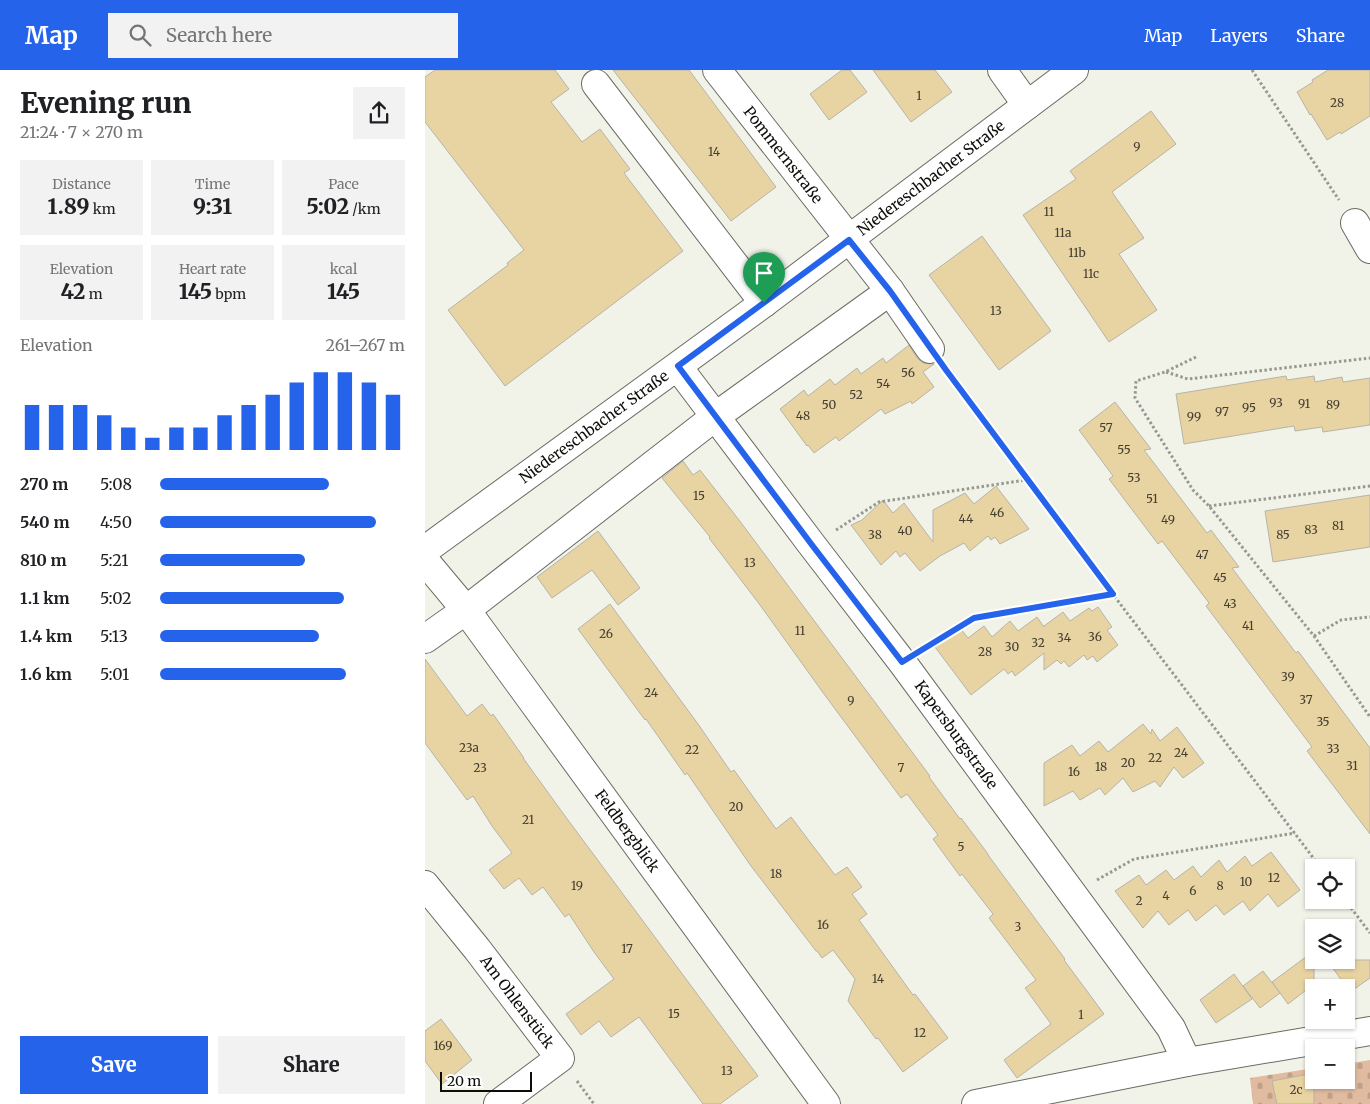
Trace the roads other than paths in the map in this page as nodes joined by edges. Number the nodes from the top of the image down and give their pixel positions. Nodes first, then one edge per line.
1 (717, 70) edge
2 (1002, 70) edge
3 (1074, 70) edge
4 (595, 84) dead end
5 (1027, 105) junction
6 (1355, 223) road end
7 (849, 240) junction
8 (1370, 249) edge
9 (890, 291) junction
10 (764, 303) junction
11 (930, 349) road end
12 (678, 366) junction
13 (716, 416) junction
14 (425, 550) edge
15 (425, 561) edge
16 (466, 610) junction
17 (425, 639) edge
18 (425, 886) edge
19 (1370, 1031) edge
20 (1187, 1062) junction
21 (498, 1104) edge
22 (826, 1104) edge
23 (976, 1104) edge

1 - 7 street, Pommernstraße
2 - 5 street
3 - 5 street, Niedereschbacher Straße
4 - 10 street
5 - 7 street, Niedereschbacher Straße
6 - 8 street
7 - 9 street, Pommernstraße
7 - 10 street, Niedereschbacher Straße
9 - 11 street, Pommernstraße
9 - 13 street
10 - 12 street, Niedereschbacher Straße
12 - 13 street, Kapersburgstraße
12 - 14 street, Niedereschbacher Straße
13 - 16 street
13 - 20 street, Kapersburgstraße
15 - 16 street, Feldbergblick
16 - 17 street
16 - 22 street, Feldbergblick
18 - 21 street, Am Ohlenstück
19 - 20 street
20 - 23 street

